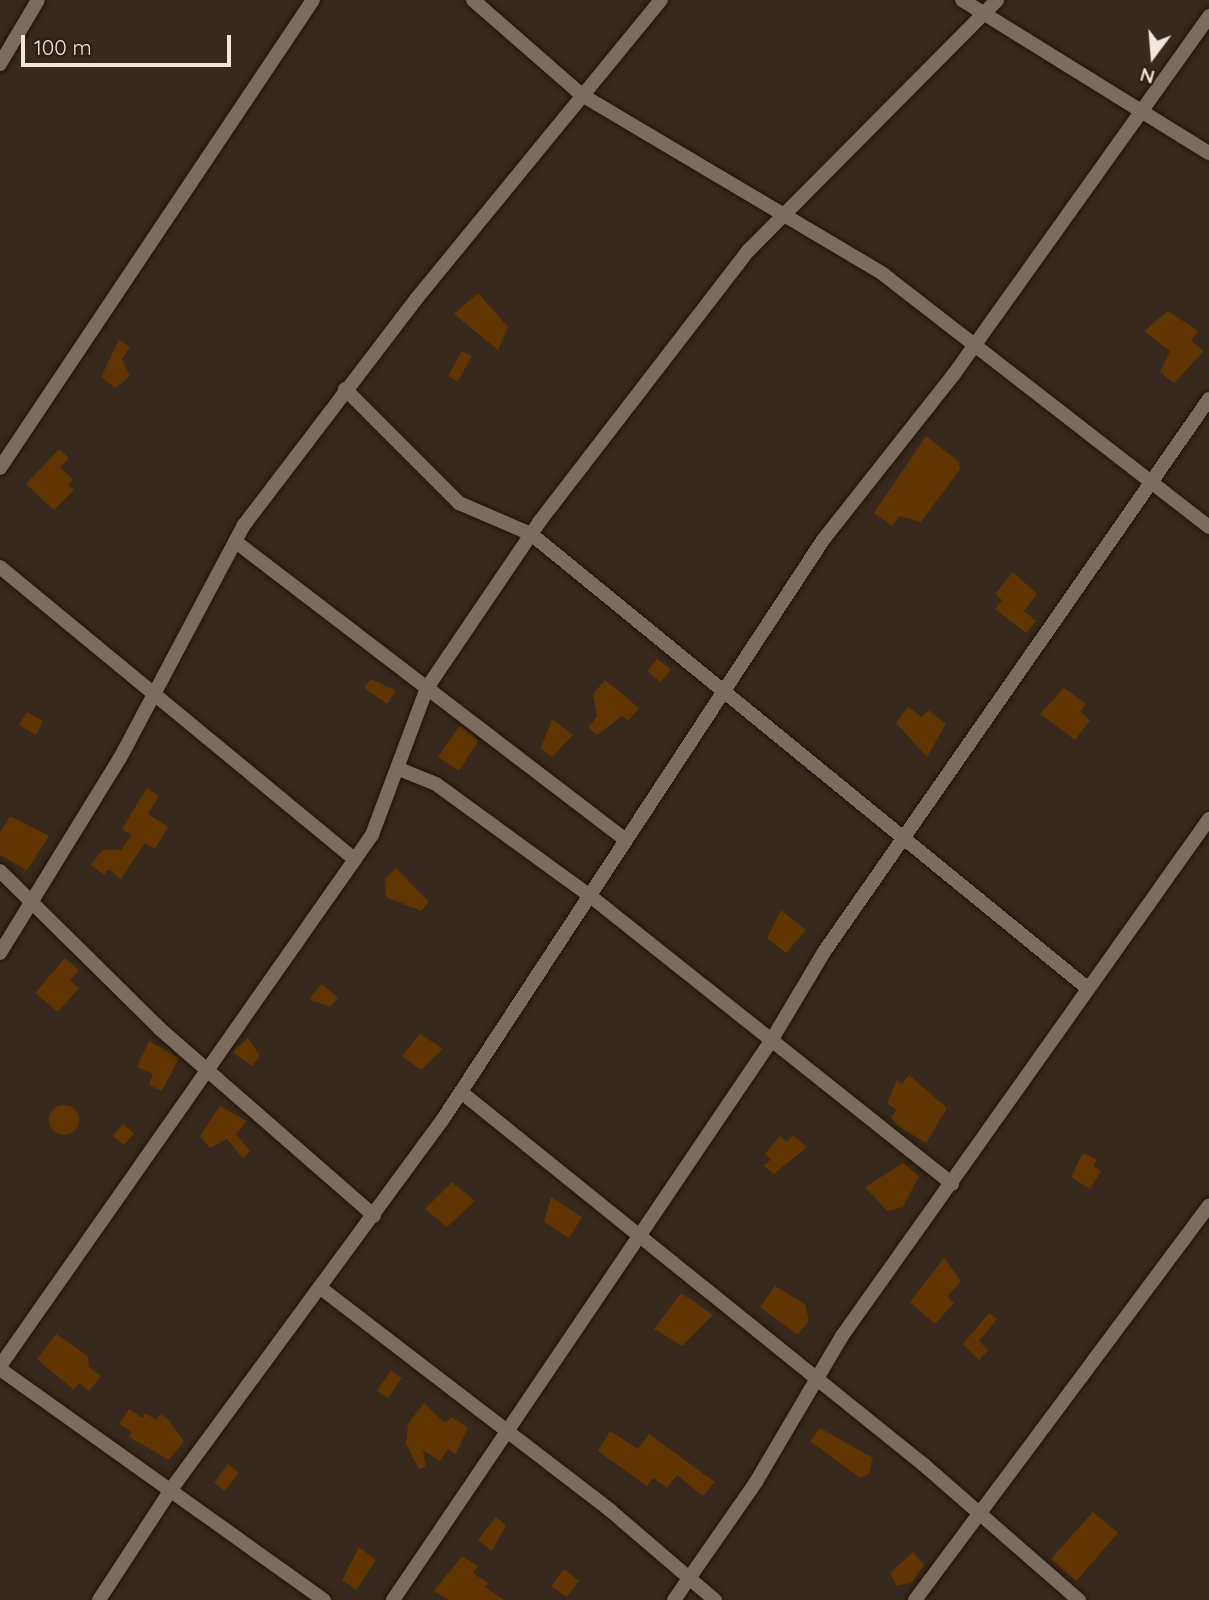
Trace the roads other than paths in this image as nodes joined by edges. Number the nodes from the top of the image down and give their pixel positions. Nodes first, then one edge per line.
1 (38, 0) edge
2 (313, 0) edge
3 (473, 0) edge
4 (661, 0) edge
5 (962, 0) edge
6 (997, 0) edge
7 (986, 15) junction
8 (1209, 16) edge
9 (0, 62) edge
10 (582, 94) junction
11 (1141, 108) junction
12 (1209, 153) edge
13 (788, 214) junction
14 (976, 342) junction
15 (345, 389) junction
16 (1209, 399) edge
17 (0, 468) edge
18 (1147, 482) junction
19 (1209, 527) edge
20 (531, 534) junction
21 (236, 542) junction
22 (0, 567) edge
23 (426, 688) junction
24 (723, 691) junction
25 (156, 693) junction
26 (399, 769) junction
27 (1209, 818) edge
28 (625, 839) junction
29 (904, 839) junction
30 (355, 860) junction
31 (0, 872) edge
32 (589, 895) junction
33 (31, 900) junction
34 (0, 953) edge
35 (1086, 987) junction
36 (771, 1041) junction
37 (205, 1068) junction
38 (461, 1092) junction
39 (951, 1184) junction
40 (1209, 1206) edge
41 (373, 1216) junction
42 (639, 1231) junction
43 (321, 1289) junction
44 (0, 1367) edge
45 (816, 1380) junction
46 (509, 1434) junction
47 (172, 1488) junction
48 (981, 1516) junction
49 (690, 1578) junction
50 (99, 1600) edge
51 (324, 1600) edge
52 (393, 1600) edge
53 (674, 1600) edge
54 (715, 1600) edge
55 (915, 1600) edge
56 (1079, 1600) edge

1 - 9 street
2 - 17 street
3 - 10 street
4 - 10 street
5 - 7 street
6 - 7 street
7 - 11 street
7 - 13 street
8 - 11 street
10 - 13 street
10 - 15 street
11 - 12 street
11 - 14 street
13 - 14 street
13 - 20 street
14 - 18 street
14 - 24 street
15 - 20 street
15 - 21 street
16 - 18 street
18 - 19 street
18 - 29 street
20 - 23 street
20 - 24 street
21 - 23 street
21 - 25 street
22 - 25 street
23 - 26 street
23 - 28 street
24 - 28 street
24 - 29 street
25 - 30 street
25 - 33 street
26 - 30 street
26 - 32 street
27 - 35 street
28 - 32 street
29 - 35 street
29 - 36 street
30 - 37 street
31 - 33 street
32 - 36 street
32 - 38 street
33 - 34 street
33 - 37 street
35 - 39 street
36 - 39 street
36 - 42 street
37 - 41 street
37 - 44 street
38 - 41 street
38 - 42 street
39 - 45 street
40 - 48 street
41 - 43 street
42 - 45 street
42 - 46 street
43 - 46 street
43 - 47 street
44 - 47 street
45 - 48 street
45 - 49 street
46 - 49 street
46 - 52 street
47 - 50 street
47 - 51 street
48 - 55 street
48 - 56 street
49 - 53 street
49 - 54 street

